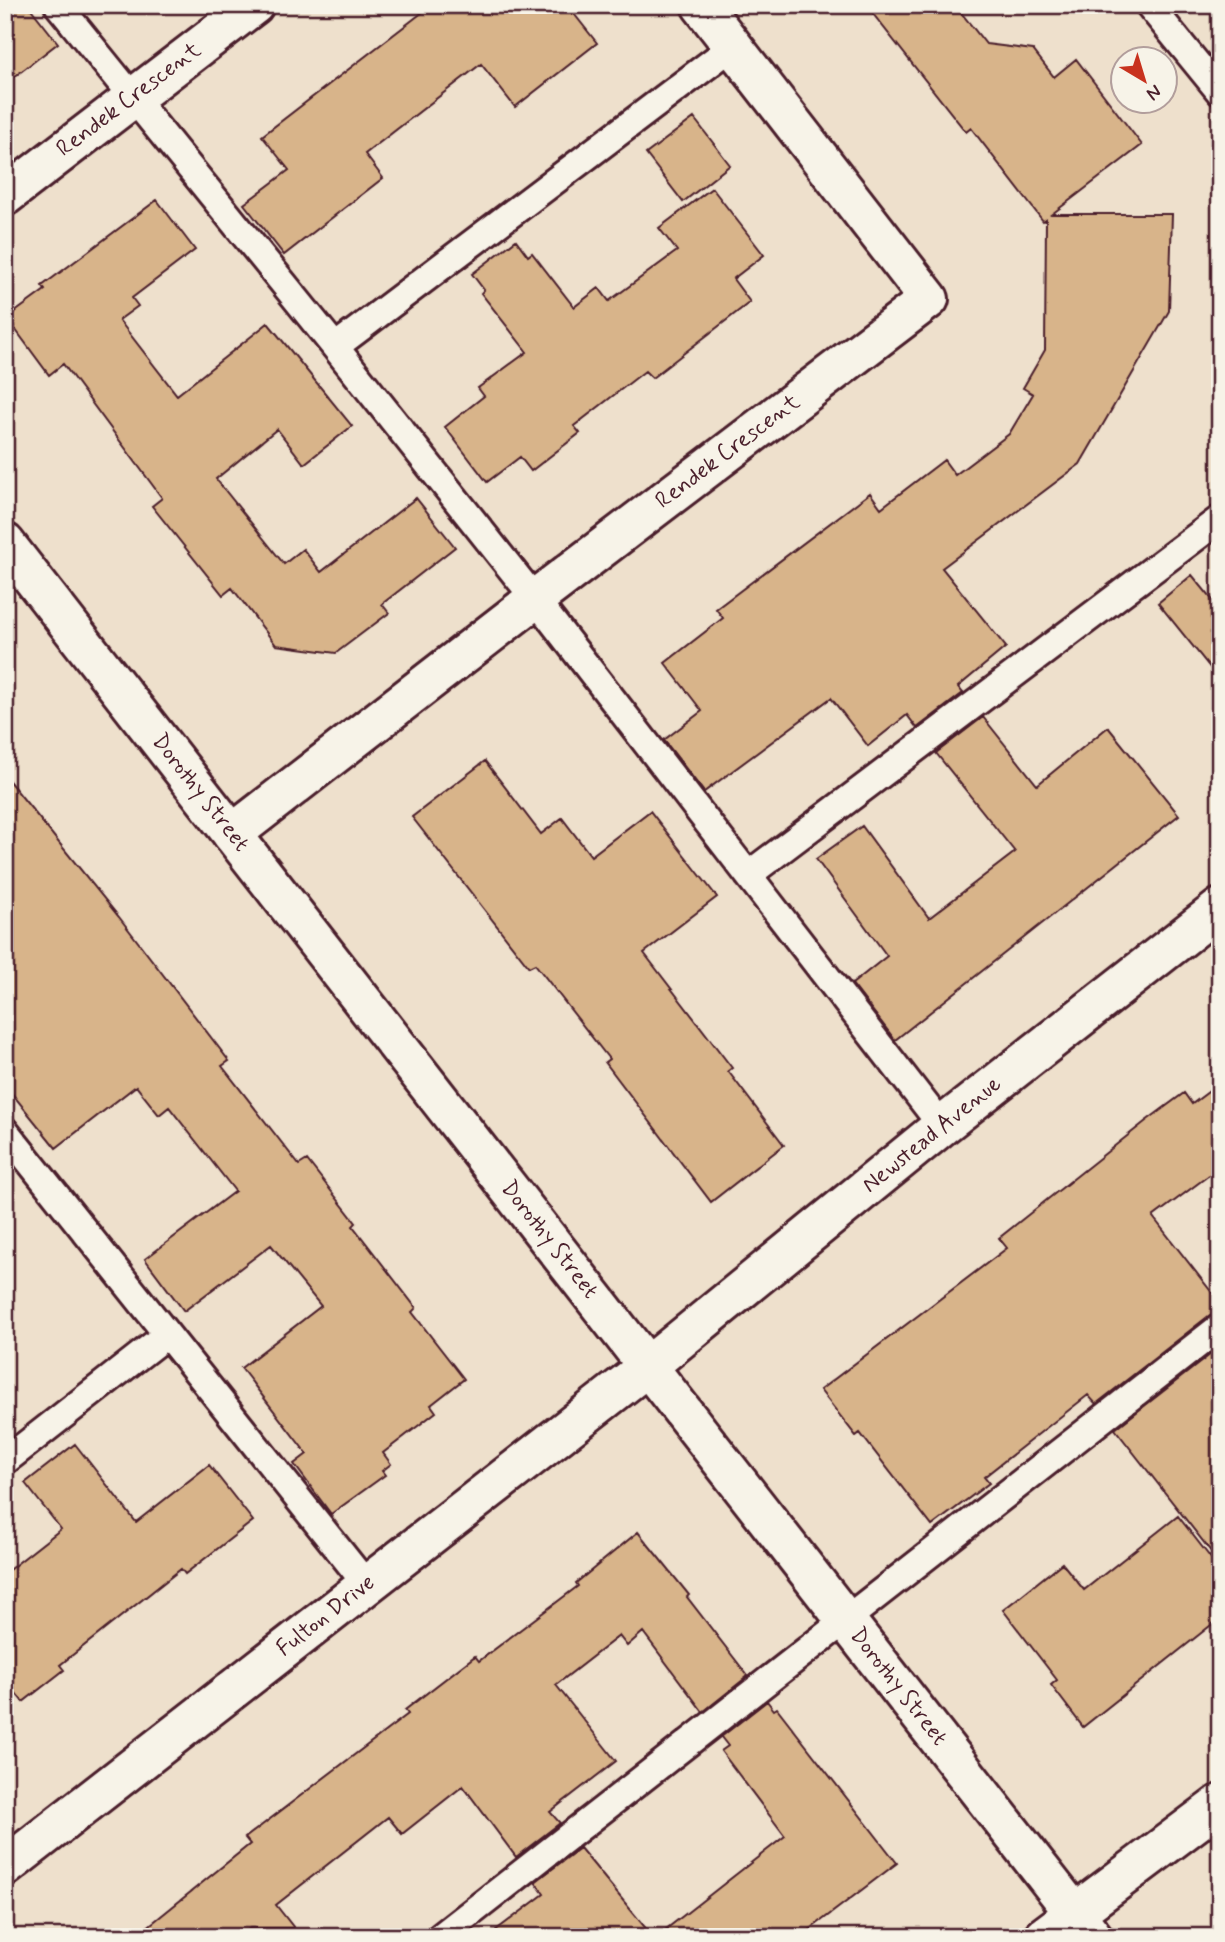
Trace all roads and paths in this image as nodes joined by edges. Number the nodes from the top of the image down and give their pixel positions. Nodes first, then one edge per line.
1 (58, 5) edge
2 (254, 5) edge
3 (701, 5) edge
4 (1149, 5) edge
5 (733, 46) junction
6 (1220, 92) edge
7 (130, 98) junction
8 (5, 196) edge
9 (335, 346) junction
10 (1220, 519) edge
11 (5, 543) edge
12 (535, 599) junction
13 (232, 834) junction
14 (748, 875) junction
15 (1220, 908) edge
16 (942, 1126) junction
17 (5, 1131) edge
18 (1220, 1327) edge
19 (166, 1335) junction
20 (648, 1366) junction
21 (5, 1461) edge
22 (366, 1584) junction
23 (845, 1619) junction
24 (1220, 1804) edge
25 (5, 1867) edge
26 (1084, 1925) edge
27 (440, 1937) edge
28 (1043, 1937) edge

1 - 7 lane
2 - 7 street, Rendek Crescent
3 - 5 street, Rendek Crescent
4 - 6 lane
5 - 9 lane
5 - 12 street, Rendek Crescent
7 - 8 street, Rendek Crescent
7 - 9 lane
9 - 12 lane
10 - 14 lane
11 - 13 street, Dorothy Street
12 - 13 street, Rendek Crescent
12 - 14 lane
13 - 20 street, Dorothy Street
14 - 16 lane
15 - 16 street, Newstead Avenue
16 - 20 street, Newstead Avenue
17 - 19 lane
18 - 23 lane
19 - 21 lane
19 - 22 lane
20 - 22 street, Fulton Drive
20 - 23 street, Dorothy Street
22 - 25 street, Fulton Drive
23 - 26 street, Dorothy Street
23 - 27 lane
24 - 26 street
26 - 28 street

